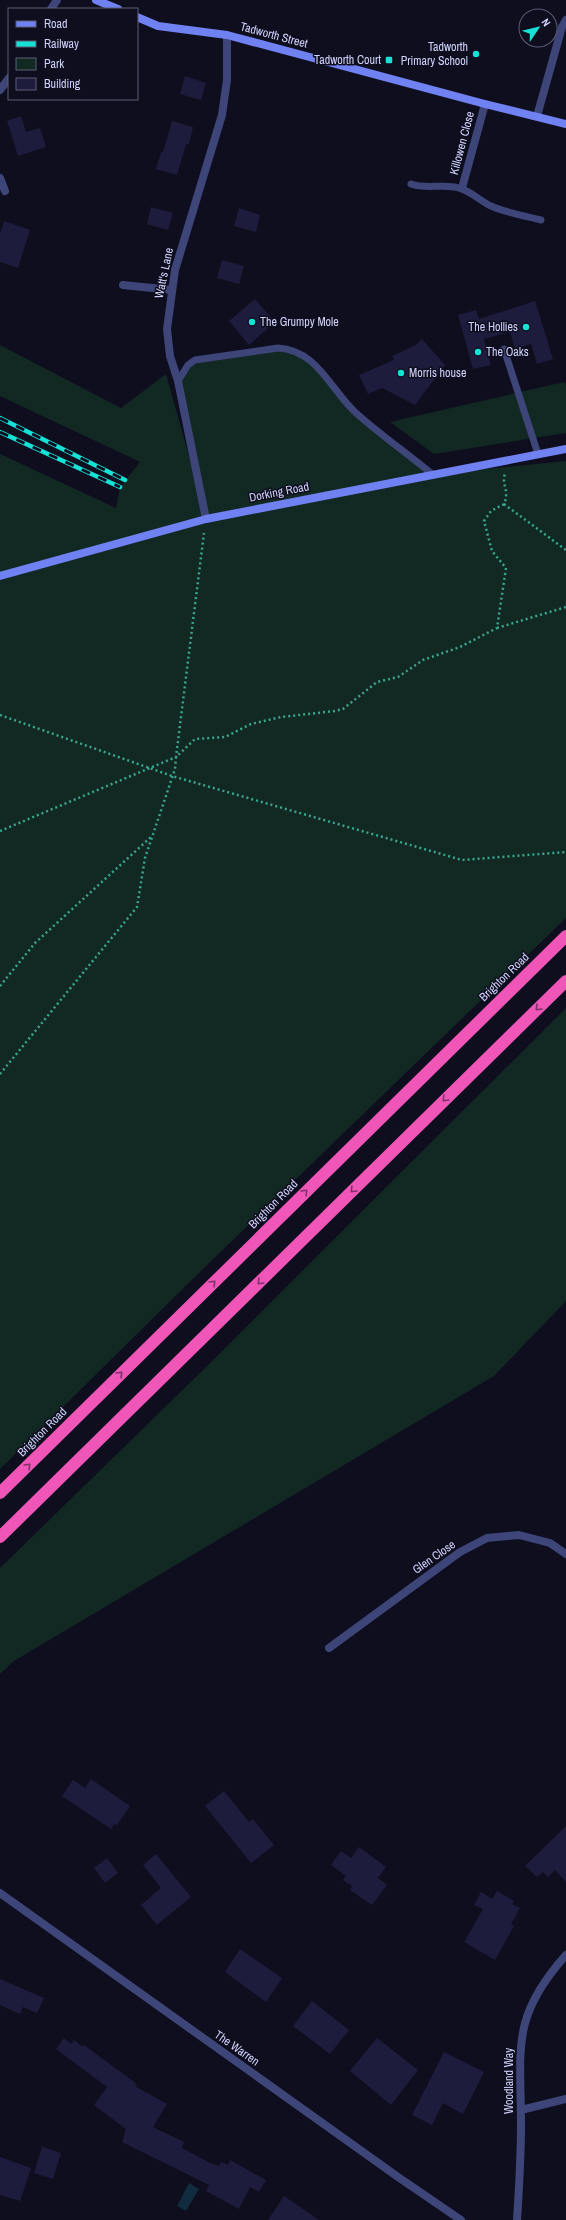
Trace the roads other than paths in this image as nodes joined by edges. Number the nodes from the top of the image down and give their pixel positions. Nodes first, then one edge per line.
1 (96, 0) edge
2 (116, 8) edge
3 (138, 17) edge
4 (566, 20) edge
5 (227, 35) junction
6 (485, 104) junction
7 (537, 116) junction
8 (566, 124) edge
9 (0, 178) edge
10 (411, 184) dead end
11 (462, 188) junction
12 (5, 191) dead end
13 (541, 220) dead end
14 (123, 285) dead end
15 (172, 290) junction
16 (504, 348) dead end
17 (178, 381) junction
18 (566, 449) edge
19 (538, 454) junction
20 (432, 474) junction
21 (206, 519) junction
22 (2, 575) edge
23 (566, 936) edge
24 (566, 981) edge
25 (0, 1493) edge
26 (0, 1537) edge
27 (566, 1554) edge
28 (329, 1648) dead end
29 (0, 1893) edge
30 (566, 1955) edge
31 (566, 2098) edge
32 (521, 2110) junction
33 (461, 2220) edge
34 (517, 2220) edge

1 - 2 main road
3 - 5 main road, Tadworth Street
4 - 7 street
5 - 6 main road, Tadworth Street
5 - 15 street, Watt's Lane
6 - 7 main road, Tadworth Street
6 - 11 street, Killowen Close
7 - 8 main road, Tadworth Street
9 - 12 street
10 - 11 lane
11 - 13 lane
14 - 15 street
15 - 17 street, Watt's Lane
16 - 19 lane
17 - 20 lane
17 - 21 street, Watt's Lane
18 - 19 main road, Dorking Road
19 - 20 main road, Dorking Road
20 - 21 main road, Dorking Road
21 - 22 main road, Dorking Road
25 -> 23 highway, Brighton Road
24 -> 26 highway
27 - 28 street, Glen Close
29 - 33 street, The Warren
30 - 32 street, Woodland Way
31 - 32 street
32 - 34 street, Woodland Way

